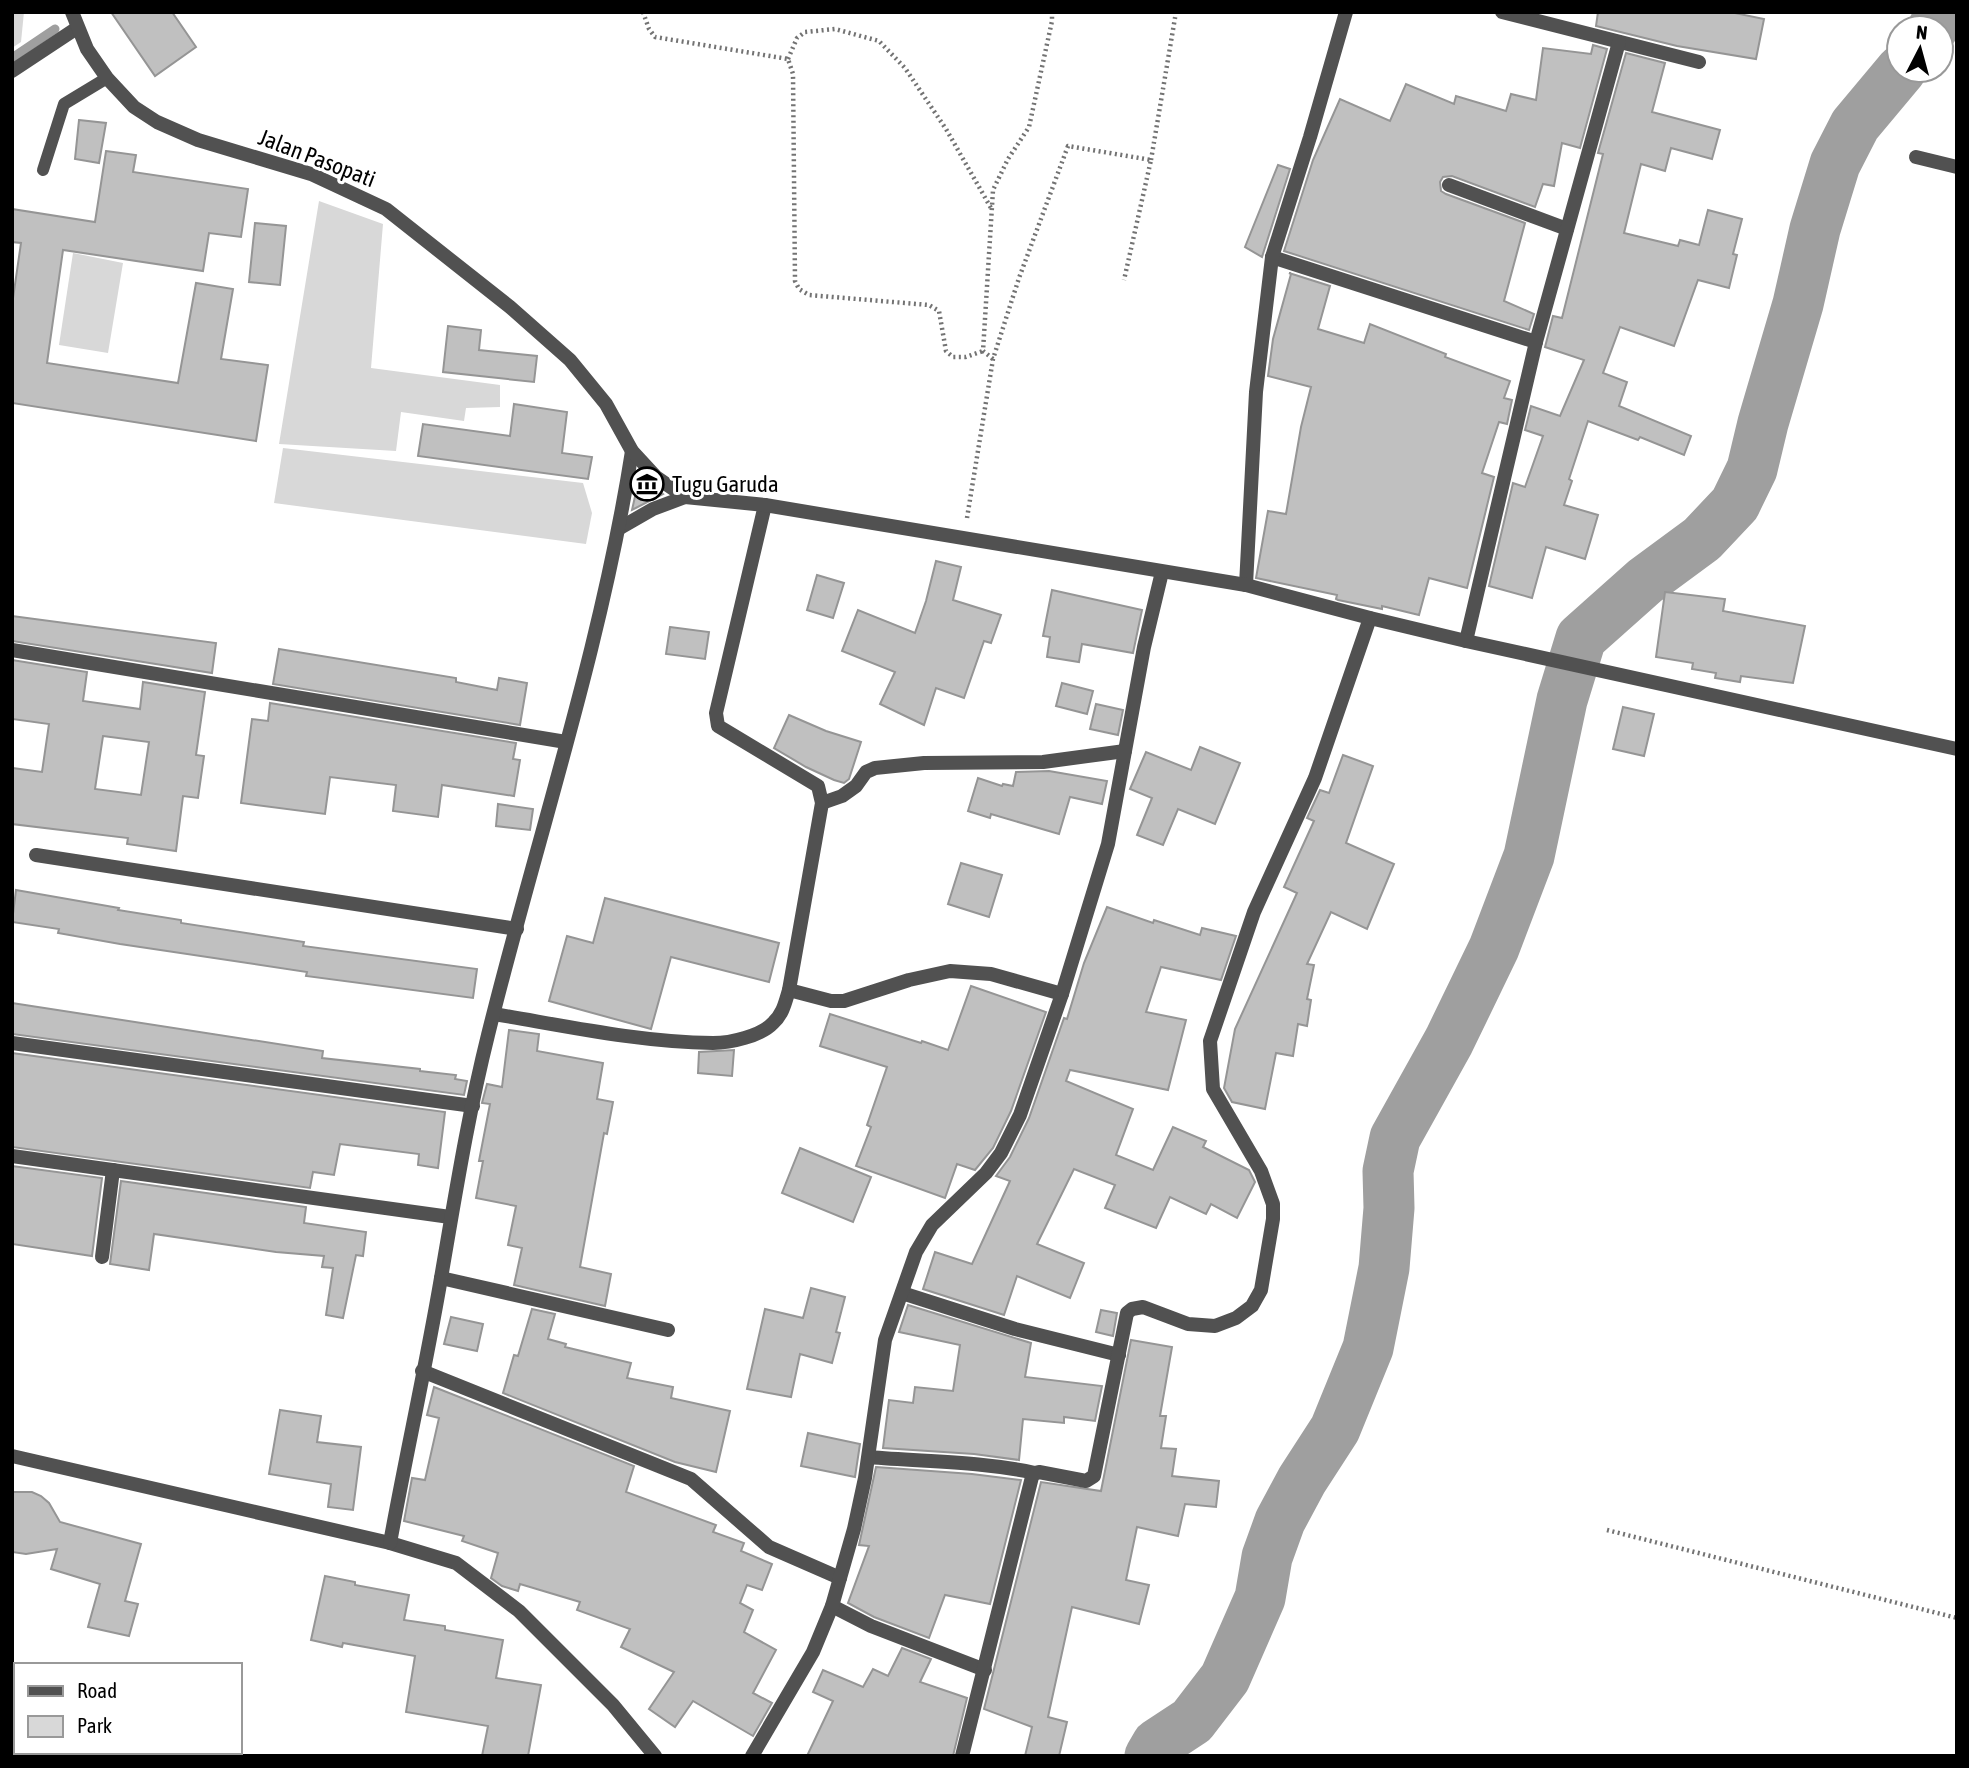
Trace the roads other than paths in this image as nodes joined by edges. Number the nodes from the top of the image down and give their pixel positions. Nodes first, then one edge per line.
1 (72, 12) edge
2 (1346, 12) edge
3 (1502, 12) edge
4 (78, 28) junction
5 (1619, 42) junction
6 (1699, 62) dead end
7 (12, 71) edge
8 (107, 78) junction
9 (1916, 157) dead end
10 (1957, 167) edge
11 (43, 170) dead end
12 (1449, 185) dead end
13 (1567, 229) junction
14 (1272, 257) junction
15 (1536, 342) junction
16 (632, 451) junction
17 (685, 497) junction
18 (765, 505) junction
19 (620, 528) junction
20 (1162, 572) junction
21 (1246, 585) junction
22 (1370, 618) junction
23 (1466, 641) junction
24 (12, 650) edge
25 (566, 742) junction
26 (1957, 749) edge
27 (1125, 751) junction
28 (822, 803) junction
29 (36, 855) dead end
30 (517, 929) junction
31 (789, 990) junction
32 (1062, 994) junction
33 (494, 1014) junction
34 (12, 1043) edge
35 (473, 1106) junction
36 (12, 1156) edge
37 (113, 1170) junction
38 (450, 1217) junction
39 (103, 1256) dead end
40 (441, 1278) junction
41 (902, 1293) junction
42 (668, 1330) dead end
43 (1119, 1355) junction
44 (422, 1371) junction
45 (12, 1456) edge
46 (869, 1457) junction
47 (1035, 1472) junction
48 (390, 1543) junction
49 (840, 1578) junction
50 (832, 1606) junction
51 (985, 1670) junction
52 (655, 1756) edge
53 (752, 1756) edge
54 (962, 1756) edge

1 - 4 street, Jalan Pasopati
2 - 14 street
3 - 5 street
4 - 7 street
4 - 8 street, Jalan Pasopati
5 - 6 street
5 - 13 street
8 - 11 lane
8 - 16 street, Jalan Pasopati
9 - 10 street
12 - 13 street
13 - 15 street
14 - 15 street
14 - 21 street
15 - 23 street
16 - 17 street, Jalan Pasopati
16 - 19 street
17 - 18 street
17 - 19 street
18 - 20 street
18 - 28 street
19 - 25 street
20 - 21 street
20 - 27 street
21 - 22 street
22 - 23 street
22 - 43 street
23 - 26 street
24 - 25 street
25 - 30 street
27 - 28 street
27 - 32 street
28 - 31 street
29 - 30 street
30 - 33 street
31 - 32 street
31 - 33 street
32 - 41 street
33 - 35 street
34 - 35 street
35 - 38 street
36 - 37 street
37 - 38 street
37 - 39 street
38 - 40 street
40 - 42 street
40 - 44 street
41 - 43 street
41 - 46 street
43 - 47 street
44 - 48 street
44 - 49 street
45 - 48 street
46 - 47 street
46 - 49 street
47 - 51 street
48 - 52 street
49 - 50 street
50 - 51 street
50 - 53 street
51 - 54 street

